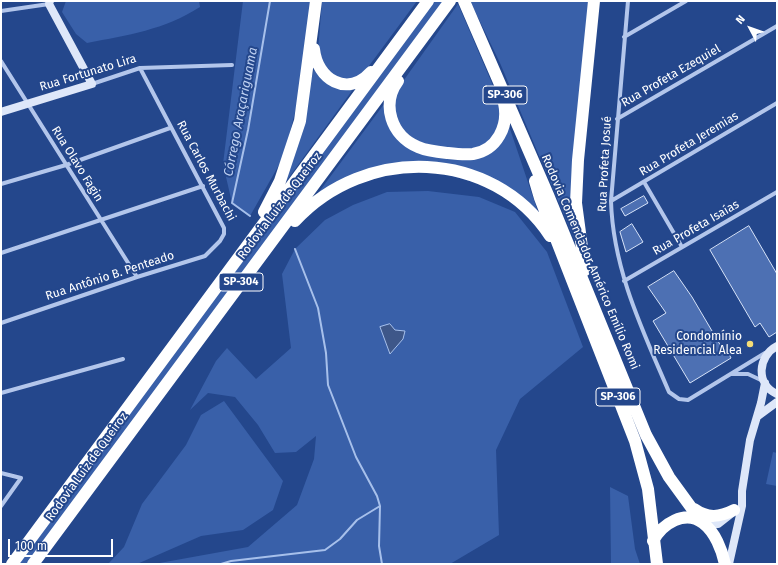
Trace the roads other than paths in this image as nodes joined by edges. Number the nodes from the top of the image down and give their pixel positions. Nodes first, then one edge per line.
1 (316, 1) edge
2 (428, 1) edge
3 (450, 1) edge
4 (464, 1) edge
5 (594, 1) edge
6 (628, 1) edge
7 (686, 1) edge
8 (49, 2) edge
9 (1, 11) edge
10 (777, 26) edge
11 (312, 35) junction
12 (624, 37) junction
13 (397, 42) junction
14 (487, 53) junction
15 (1, 61) edge
16 (232, 65) dead end
17 (140, 68) junction
18 (92, 84) junction
19 (777, 103) edge
20 (28, 104) junction
21 (1, 112) edge
22 (617, 119) junction
23 (170, 128) junction
24 (522, 138) junction
25 (66, 165) junction
26 (644, 182) junction
27 (1, 184) edge
28 (203, 186) junction
29 (777, 192) edge
30 (611, 202) junction
31 (102, 221) junction
32 (220, 242) joint
33 (682, 247) junction
34 (1, 253) edge
35 (563, 259) junction
36 (137, 277) junction
37 (624, 281) junction
38 (231, 296) junction
39 (591, 298) junction
40 (1, 323) edge
41 (178, 339) junction
42 (777, 346) edge
43 (769, 351) junction
44 (123, 358) dead end
45 (731, 374) junction
46 (764, 382) junction
47 (1, 393) edge
48 (777, 394) edge
49 (777, 402) edge
50 (758, 416) junction
51 (1, 473) edge
52 (742, 491) junction
53 (1, 506) edge
54 (691, 507) junction
55 (734, 510) junction
56 (701, 522) junction
57 (653, 541) junction
58 (12, 564) edge
59 (33, 564) edge
60 (657, 564) edge
61 (725, 564) edge
62 (729, 564) edge

1 - 11 highway
2 - 13 highway, Rodovia Luiz de Queiroz / SP-304
3 - 14 highway
3 - 38 highway, Rodovia Luiz de Queiroz / SP-304
4 - 14 highway, Rodovia Comendador Américo Emílio Romi / SP-306
5 - 39 highway
6 - 12 street, Rua Profeta Josué
7 - 12 street
8 - 9 street
8 - 18 street
10 - 22 street, Rua Profeta Ezequiel
11 - 13 highway
11 - 41 highway
12 - 22 street, Rua Profeta Josué
13 - 41 highway, Rodovia Luiz de Queiroz / SP-304
14 - 24 highway, Rodovia Comendador Américo Emílio Romi / SP-306
15 - 20 street, Rua Olavo Fagin
16 - 17 street, Rua Fortunato Lira
17 - 18 street, Rua Fortunato Lira
17 - 23 street, Rua Carlos Murbachi
18 - 20 street, Rua Fortunato Lira
19 - 26 street, Rua Profeta Jeremias
20 - 21 street, Rua Fortunato Lira
20 - 25 street, Rua Olavo Fagin
22 - 30 street, Rua Profeta Josué
23 - 25 street
23 - 28 street, Rua Carlos Murbachi
24 - 35 highway, Rodovia Comendador Américo Emílio Romi / SP-306
24 - 39 highway, Rodovia Comendador Américo Emílio Romi / SP-306
25 - 27 street
25 - 31 street, Rua Olavo Fagin
26 - 30 street, Rua Profeta Jeremias
26 - 33 street
28 - 31 street
28 - 32 street, Rua Carlos Murbachi
29 - 33 street, Rua Profeta Isaías
30 - 37 street, Rua Profeta Josué
31 - 34 street
31 - 36 street, Rua Olavo Fagin
32 - 36 street, Rua Antônio B. Penteado
33 - 37 street, Rua Profeta Isaías
35 - 38 highway
35 - 57 highway, Rodovia Comendador Américo Emílio Romi / SP-306
36 - 40 street, Rua Antônio B. Penteado
37 - 45 street, Rua Profeta Josué
38 - 59 highway, Rodovia Luiz de Queiroz / SP-304
39 - 54 highway, Rodovia Comendador Américo Emílio Romi / SP-306
41 - 58 highway, Rodovia Luiz de Queiroz / SP-304
42 - 43 street
43 - 45 street, Rua Profeta Josué
43 - 46 street
44 - 47 street
45 - 46 street
46 - 48 street
46 - 50 street
49 - 50 street
50 - 52 street
51 - 53 street
52 - 55 street
52 - 62 street
54 - 55 highway
54 - 56 highway, Rodovia Comendador Américo Emílio Romi / SP-306
55 - 56 street
56 - 57 highway
56 - 61 highway, Rodovia Comendador Américo Emílio Romi / SP-306
57 - 60 highway, Rodovia Comendador Américo Emílio Romi / SP-306

